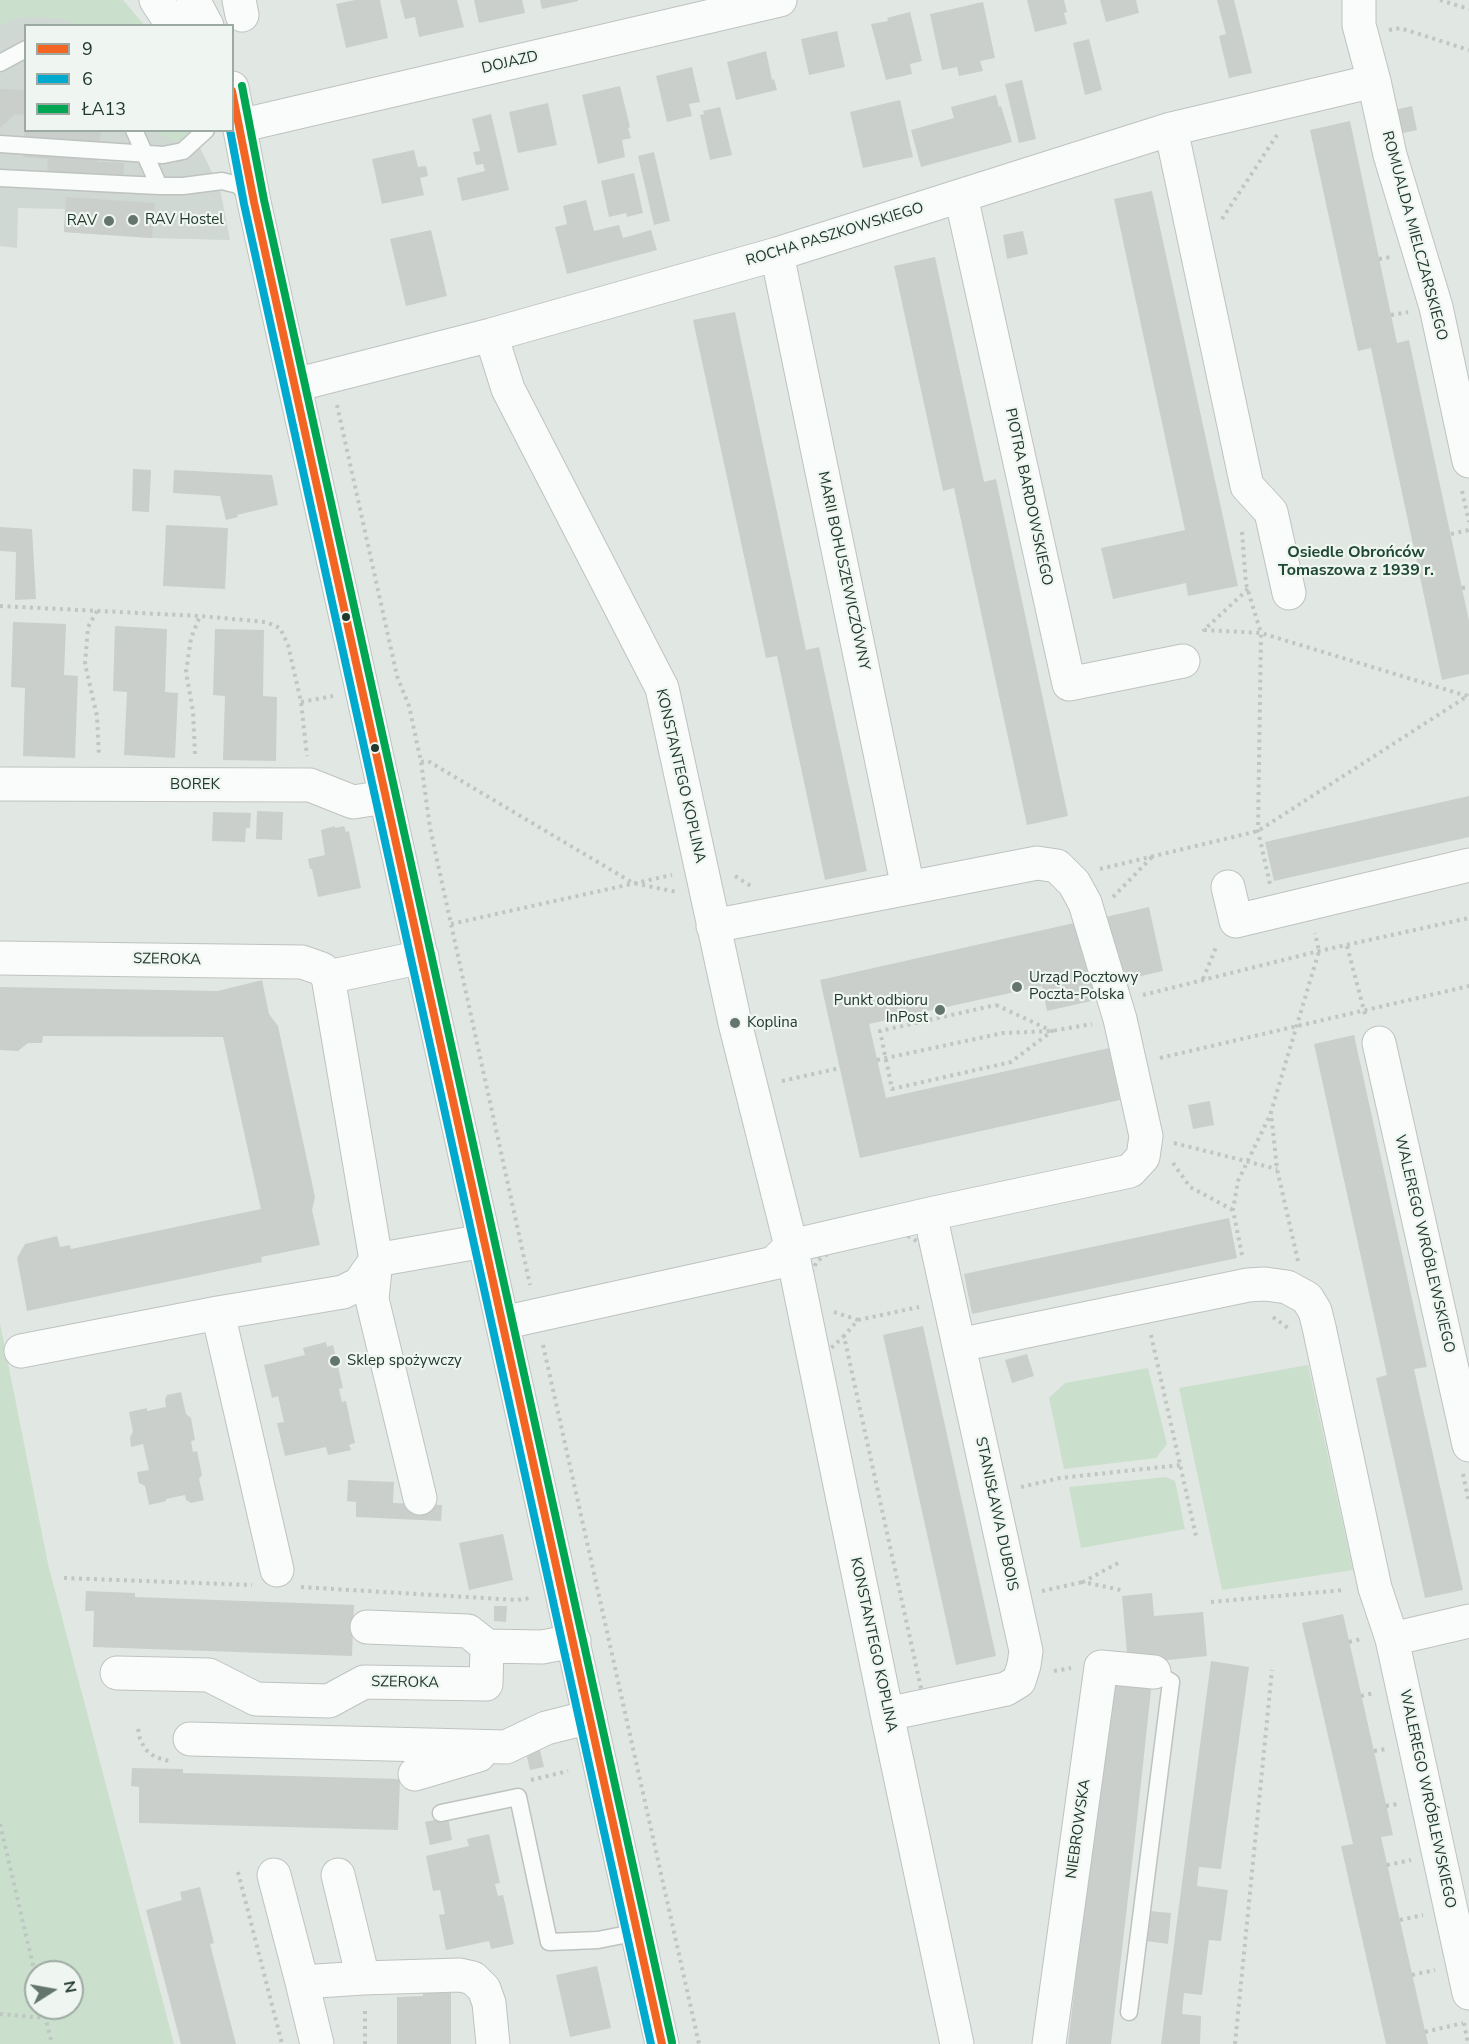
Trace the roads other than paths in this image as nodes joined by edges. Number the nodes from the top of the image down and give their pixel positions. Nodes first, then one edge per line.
1 (156, 0) edge
2 (193, 0) edge
3 (780, 0) edge
4 (1359, 0) edge
5 (172, 24) edge
6 (206, 24) edge
7 (24, 50) edge
8 (0, 63) edge
9 (1374, 81) junction
10 (234, 104) edge
11 (236, 121) edge
12 (1171, 129) junction
13 (135, 132) edge
14 (204, 132) edge
15 (0, 144) edge
16 (145, 154) junction
17 (0, 178) edge
18 (159, 186) junction
19 (961, 196) junction
20 (254, 202) junction
21 (777, 254) junction
22 (490, 335) junction
23 (295, 385) junction
24 (1465, 473) edge
25 (1289, 593) dead end
26 (1183, 661) dead end
27 (0, 784) edge
28 (386, 797) junction
29 (1469, 865) edge
30 (1228, 887) dead end
31 (908, 888) junction
32 (713, 926) junction
33 (422, 957) junction
34 (0, 958) edge
35 (328, 977) junction
36 (1379, 1043) dead end
37 (930, 1214) junction
38 (484, 1241) junction
39 (791, 1246) junction
40 (376, 1260) junction
41 (218, 1313) junction
42 (502, 1323) junction
43 (959, 1345) junction
44 (21, 1351) dead end
45 (1469, 1445) edge
46 (420, 1498) dead end
47 (277, 1570) dead end
48 (1469, 1621) edge
49 (367, 1627) dead end
50 (1392, 1639) junction
51 (574, 1641) junction
52 (487, 1646) junction
53 (1154, 1672) joint
54 (117, 1673) dead end
55 (887, 1714) junction
56 (590, 1717) junction
57 (190, 1739) dead end
58 (506, 1747) junction
59 (416, 1774) dead end
60 (441, 1813) dead end
61 (274, 1875) dead end
62 (338, 1875) dead end
63 (638, 1932) junction
64 (363, 1978) junction
65 (302, 1982) junction
66 (1466, 2008) edge
67 (1129, 2012) dead end
68 (317, 2044) edge
69 (493, 2044) edge
70 (662, 2044) edge
71 (957, 2044) edge
72 (1049, 2044) edge

1 - 5 street
2 - 6 street
3 - 11 street, DOJAZD
4 - 9 street
7 - 8 lane
9 - 12 street, ROCHA PASZKOWSKIEGO
9 - 24 street, ROMUALDA MIELCZARSKIEGO
10 - 11 street
11 - 20 street
12 - 19 street, ROCHA PASZKOWSKIEGO
12 - 25 street
13 - 16 lane
14 - 16 lane
15 - 16 lane
16 - 18 lane
17 - 18 lane
18 - 20 lane
19 - 21 street, ROCHA PASZKOWSKIEGO
19 - 26 street, PIOTRA BARDOWSKIEGO
20 - 23 street
21 - 22 street, ROCHA PASZKOWSKIEGO
21 - 31 street, MARII BOHUSZEWICZÓWNY
22 - 23 street, ROCHA PASZKOWSKIEGO
22 - 32 street, KONSTANTEGO KOPLINA
23 - 28 street
27 - 28 street, BOREK
28 - 33 street
29 - 30 street
31 - 32 street
31 - 37 street
32 - 39 street, KONSTANTEGO KOPLINA
33 - 35 street
33 - 38 street
34 - 35 street, SZEROKA
35 - 40 street
36 - 45 street, WALEREGO WRÓBLEWSKIEGO
37 - 39 street
37 - 43 street, STANISŁAWA DUBOIS
38 - 40 street
38 - 42 street
39 - 42 street
39 - 55 street, KONSTANTEGO KOPLINA
40 - 41 street
40 - 46 street
41 - 44 street
41 - 47 street
42 - 51 street
43 - 50 street, WALEREGO WRÓBLEWSKIEGO
43 - 55 street, STANISŁAWA DUBOIS
48 - 50 street
49 - 52 street
50 - 66 street, WALEREGO WRÓBLEWSKIEGO
51 - 52 street
51 - 56 street
52 - 54 street, SZEROKA
53 - 67 lane
53 - 72 street, NIEBROWSKA
55 - 71 street, KONSTANTEGO KOPLINA
56 - 58 street
56 - 63 street
57 - 58 street
58 - 59 street
60 - 63 lane
61 - 65 street
62 - 64 street
63 - 70 street
64 - 65 street
64 - 69 street
65 - 68 street

